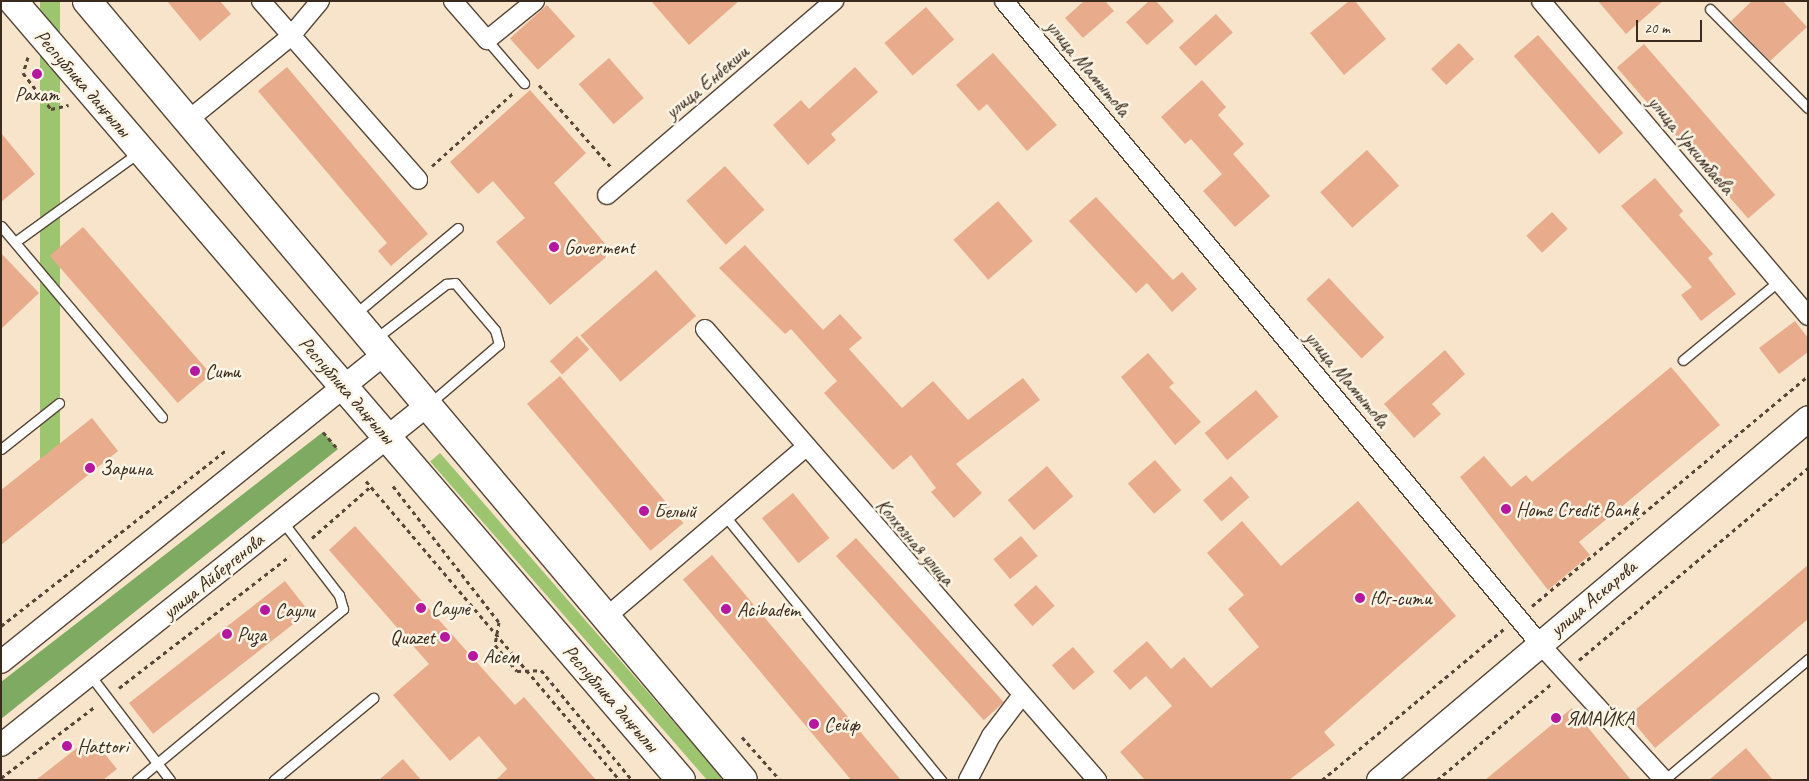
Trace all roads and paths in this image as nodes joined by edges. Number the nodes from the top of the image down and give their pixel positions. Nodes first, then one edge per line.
1 (13, 1) edge
2 (87, 1) edge
3 (261, 1) edge
4 (320, 1) edge
5 (452, 1) edge
6 (535, 1) edge
7 (834, 1) edge
8 (1004, 1) edge
9 (1541, 1) edge
10 (1710, 9) dead end
11 (290, 37) junction
12 (487, 40) junction
13 (24, 47) dead end
14 (524, 83) junction
15 (1808, 108) edge
16 (74, 111) dead end
17 (187, 121) junction
18 (141, 151) junction
19 (418, 180) joint
20 (623, 180) junction
21 (606, 194) dead end
22 (1, 226) edge
23 (458, 228) dead end
24 (15, 242) junction
25 (1778, 281) junction
26 (1808, 316) edge
27 (351, 317) junction
28 (705, 329) dead end
29 (377, 349) junction
30 (1683, 360) dead end
31 (1808, 376) edge
32 (344, 386) junction
33 (59, 403) dead end
34 (426, 407) junction
35 (162, 417) dead end
36 (1808, 418) edge
37 (323, 432) dead end
38 (387, 437) junction
39 (231, 446) dead end
40 (805, 448) junction
41 (1, 449) edge
42 (338, 449) dead end
43 (1808, 468) edge
44 (364, 479) dead end
45 (388, 479) dead end
46 (370, 487) junction
47 (725, 516) junction
48 (282, 521) junction
49 (302, 547) junction
50 (1518, 617) junction
51 (606, 618) junction
52 (1, 626) edge
53 (497, 635) junction
54 (1539, 643) junction
55 (1808, 658) edge
56 (1, 662) edge
57 (527, 670) junction
58 (1566, 672) junction
59 (89, 674) junction
60 (1022, 695) junction
61 (106, 698) junction
62 (373, 698) dead end
63 (1, 744) edge
64 (156, 764) junction
65 (1, 778) edge
66 (137, 780) edge
67 (170, 780) edge
68 (274, 780) edge
69 (620, 780) edge
70 (632, 780) edge
71 (681, 780) edge
72 (743, 780) edge
73 (941, 780) edge
74 (968, 780) edge
75 (1097, 780) edge
76 (1322, 780) edge
77 (1379, 780) edge
78 (1437, 780) edge
79 (1664, 780) edge

1 - 18 main road, Республика даңғылы
2 - 17 main road
3 - 11 street
4 - 11 street
5 - 12 street
6 - 12 street
7 - 20 street, улица Енбекши
8 - 50 street, улица Мамытова
9 - 25 street, улица Уркимбаева
10 - 15 lane
11 - 17 street
11 - 19 street
12 - 14 lane
13 - 16 path
14 - 19 path
14 - 20 path
17 - 27 main road
18 - 24 lane
18 - 32 main road, Республика даңғылы
20 - 21 street, улица Енбекши
22 - 24 lane
23 - 27 lane
24 - 35 lane
25 - 26 street, улица Уркимбаева
25 - 30 lane
27 - 29 main road
28 - 40 street, Колхозная улица
29 - 32 street
29 - 34 main road
29 - 34 lane
31 - 50 path
32 - 38 main road, Республика даңғылы
32 - 56 street
33 - 41 lane
34 - 38 street, улица Айбергенова
34 - 51 main road
36 - 54 main road, улица Аскарова
37 - 42 path
38 - 48 street, улица Айбергенова
38 - 71 main road, Республика даңғылы
39 - 52 path
40 - 47 street
40 - 60 street, Колхозная улица
43 - 58 path
44 - 46 path
45 - 53 path
46 - 49 path
46 - 53 path
47 - 51 street
47 - 73 lane
48 - 49 lane
48 - 59 street, улица Айбергенова
49 - 61 path
49 - 64 lane
50 - 54 street, улица Мамытова
50 - 76 path
51 - 72 main road
53 - 57 path
53 - 57 path
54 - 58 street, улица Мамытова
54 - 77 main road, улица Аскарова
55 - 79 lane
57 - 69 path
57 - 70 path
58 - 78 path
58 - 79 street, улица Мамытова
59 - 61 lane
59 - 63 street, улица Айбергенова
60 - 74 street
60 - 75 street, Колхозная улица
61 - 64 lane
61 - 65 path
62 - 68 lane
64 - 66 lane
64 - 67 lane

